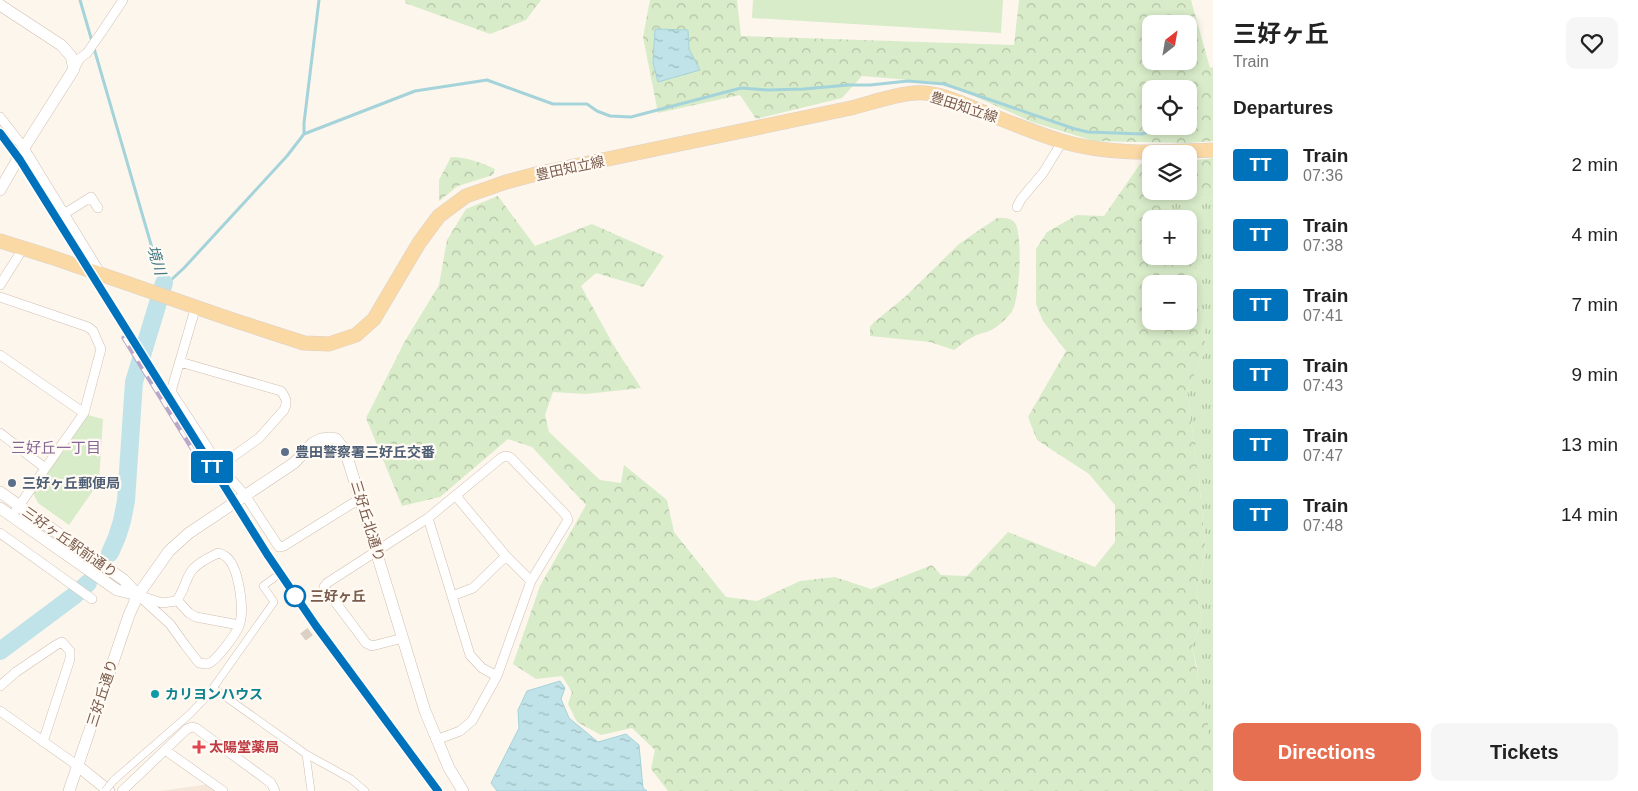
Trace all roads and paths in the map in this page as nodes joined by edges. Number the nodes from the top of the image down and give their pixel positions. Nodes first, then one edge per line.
1 (122, 0) edge
2 (0, 5) edge
3 (74, 69) junction
4 (0, 117) edge
5 (1062, 142) junction
6 (24, 148) junction
7 (1213, 150) edge
8 (0, 190) edge
9 (1017, 207) dead end
10 (98, 208) dead end
11 (64, 214) junction
12 (0, 241) edge
13 (24, 248) junction
14 (101, 274) junction
15 (0, 285) edge
16 (0, 297) edge
17 (196, 306) junction
18 (0, 355) edge
19 (180, 362) junction
20 (84, 413) junction
21 (0, 432) edge
22 (220, 466) junction
23 (45, 468) junction
24 (0, 492) edge
25 (245, 495) junction
26 (456, 496) junction
27 (360, 498) junction
28 (19, 506) junction
29 (0, 508) edge
30 (12, 516) junction
31 (428, 518) junction
32 (0, 533) edge
33 (377, 550) junction
34 (506, 556) junction
35 (274, 578) dead end
36 (531, 581) junction
37 (138, 595) junction
38 (452, 596) junction
39 (92, 599) dead end
40 (177, 600) junction
41 (239, 625) junction
42 (403, 638) junction
43 (496, 676) junction
44 (0, 686) edge
45 (213, 688) junction
46 (0, 711) edge
47 (436, 740) junction
48 (43, 742) junction
49 (166, 750) junction
50 (306, 754) junction
51 (78, 766) junction
52 (69, 791) edge
53 (105, 791) edge
54 (110, 791) edge
55 (122, 791) edge
56 (223, 791) edge
57 (275, 791) edge
58 (311, 791) edge
59 (365, 791) edge
60 (463, 791) edge

1 - 3 street
2 - 3 street
3 - 6 street
4 - 6 street
5 - 7 main road, 豊田知立線
5 - 9 street
5 - 17 main road, 豊田知立線
6 - 8 street
6 - 11 street
10 - 11 street
11 - 14 street
12 - 13 main road, 豊田知立線
13 - 14 main road, 豊田知立線
13 - 15 street
14 - 17 main road, 豊田知立線
16 - 20 street
17 - 19 street
18 - 20 street
19 - 22 street
19 - 22 street
20 - 23 street
21 - 23 street
22 - 25 street
23 - 28 street
24 - 28 street, 三好ヶ丘駅前通り
25 - 27 street
25 - 27 street, 三好丘北通り
25 - 37 street, 三好丘北通り
26 - 31 street
26 - 34 street
26 - 36 street
27 - 33 street, 三好丘北通り
28 - 30 street
28 - 37 street, 三好ヶ丘駅前通り
29 - 30 street
30 - 37 street
31 - 33 street
31 - 38 street
32 - 39 street
33 - 42 street, 三好丘北通り
33 - 42 street
34 - 36 street
34 - 38 street
35 - 45 street
36 - 43 street
37 - 40 street
37 - 41 street
37 - 51 street, 三好丘通り
38 - 43 street
40 - 41 street
40 - 41 street
42 - 47 street, 三好丘北通り
43 - 47 street
44 - 48 street
45 - 50 street
45 - 53 street, bridge
46 - 48 street
47 - 60 street, 三好丘北通り
48 - 51 street
49 - 55 street
49 - 56 street
49 - 57 street
50 - 58 street
50 - 59 street
51 - 52 street, 三好丘通り
51 - 54 street

